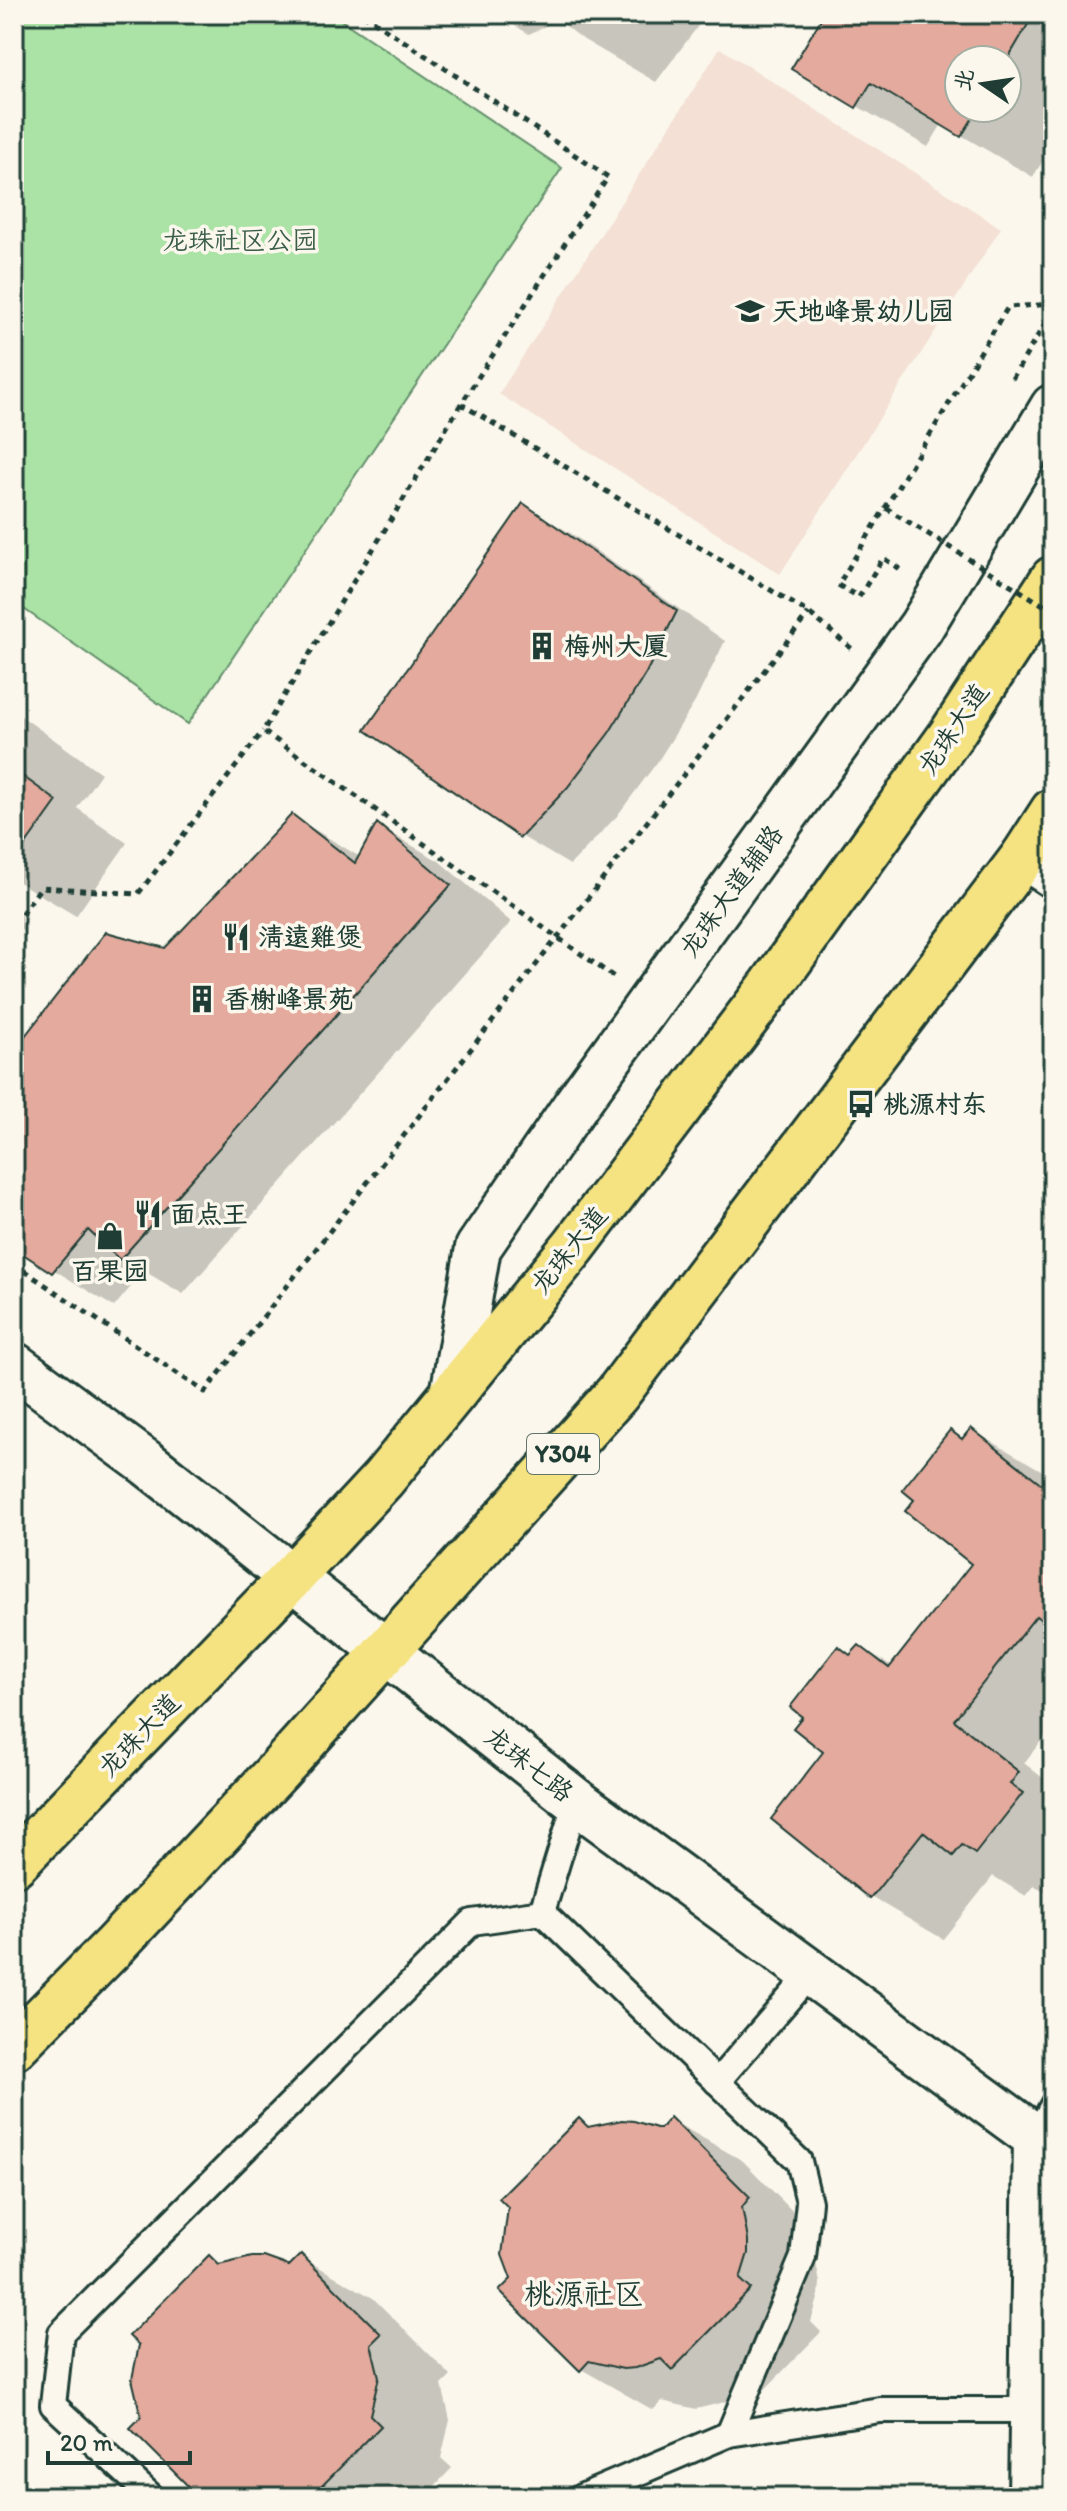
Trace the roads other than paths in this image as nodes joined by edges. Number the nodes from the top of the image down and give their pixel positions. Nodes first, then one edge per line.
1 (1053, 407) edge
2 (1053, 579) edge
3 (1053, 811) edge
4 (1039, 866) edge
5 (14, 1365) edge
6 (454, 1389) junction
7 (292, 1577) junction
8 (387, 1653) junction
9 (576, 1801) junction
10 (14, 1864) edge
11 (542, 1912) junction
12 (811, 1973) junction
13 (14, 2047) edge
14 (717, 2082) junction
15 (1047, 2131) edge
16 (1031, 2410) junction
17 (729, 2434) junction
18 (585, 2496) edge
19 (152, 2497) edge
20 (1031, 2497) edge

1 - 6 street, 龙珠大道辅路
2 - 6 main road, 龙珠大道
3 - 4 main road, Y304
4 - 8 main road, Y304
5 - 7 street, 龙珠七路
6 - 7 main road, 龙珠大道
7 - 8 street, 龙珠七路
7 - 10 main road, 龙珠大道
8 - 9 street, 龙珠七路
8 - 13 main road, Y304
9 - 11 lane
9 - 12 street, 龙珠七路
11 - 14 lane
11 - 19 lane
12 - 14 lane
12 - 15 street, 龙珠七路
14 - 17 lane
15 - 16 street
16 - 17 lane
16 - 20 street
17 - 18 lane

